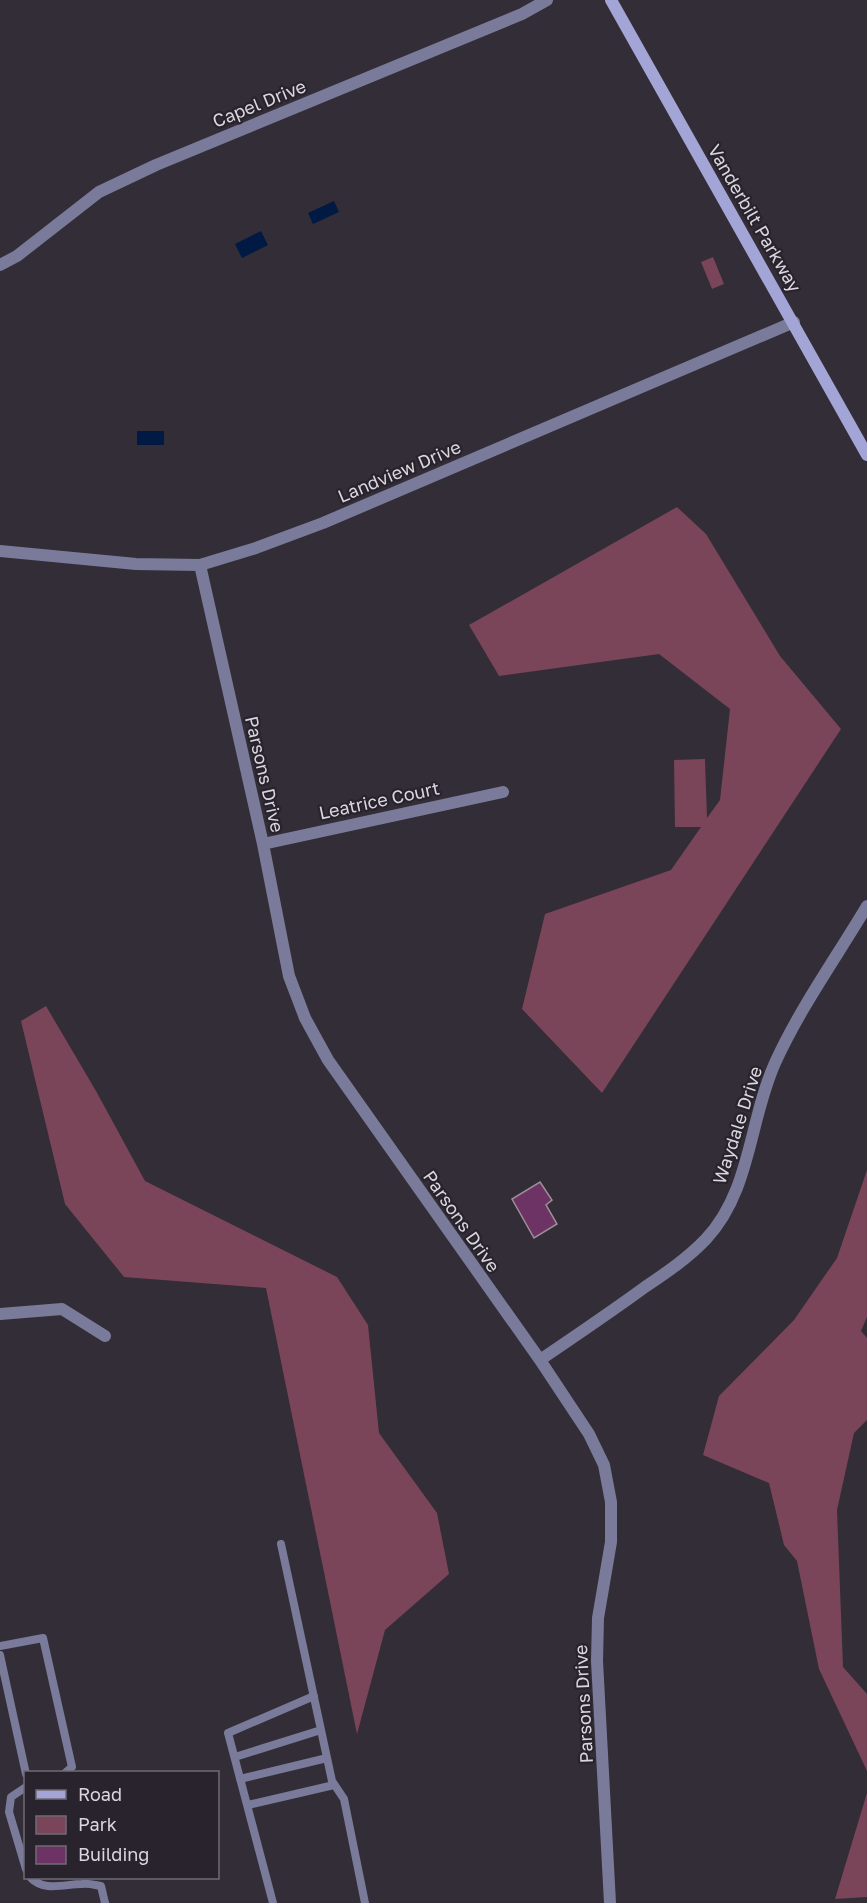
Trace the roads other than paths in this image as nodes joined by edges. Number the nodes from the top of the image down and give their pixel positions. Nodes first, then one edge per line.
1 (547, 0) edge
2 (611, 0) edge
3 (0, 265) edge
4 (794, 322) junction
5 (867, 455) edge
6 (0, 551) edge
7 (200, 565) junction
8 (503, 792) dead end
9 (262, 844) junction
10 (867, 906) edge
11 (0, 1314) edge
12 (105, 1336) dead end
13 (540, 1359) junction
14 (281, 1544) dead end
15 (0, 1646) edge
16 (0, 1655) edge
17 (314, 1696) junction
18 (321, 1730) junction
19 (235, 1757) junction
20 (327, 1758) junction
21 (25, 1771) edge
22 (68, 1771) edge
23 (240, 1779) junction
24 (334, 1785) junction
25 (24, 1788) edge
26 (248, 1805) junction
27 (24, 1862) edge
28 (32, 1879) edge
29 (105, 1903) edge
30 (273, 1903) edge
31 (365, 1903) edge
32 (610, 1903) edge

1 - 3 street, Capel Drive
2 - 4 main road, Vanderbilt Parkway
4 - 5 main road, Vanderbilt Parkway
4 - 7 street, Landview Drive
6 - 7 street, Landview Drive
7 - 9 street, Parsons Drive
8 - 9 street, Leatrice Court
9 - 13 street, Parsons Drive
10 - 13 street, Waydale Drive
11 - 12 street
13 - 32 street, Parsons Drive
14 - 17 lane
15 - 22 lane
16 - 21 lane
17 - 18 lane
17 - 19 lane
18 - 19 lane
18 - 20 lane
19 - 23 lane
20 - 23 lane
20 - 24 lane
23 - 26 lane
24 - 26 lane
24 - 31 lane
25 - 27 lane
26 - 30 lane
28 - 29 lane

